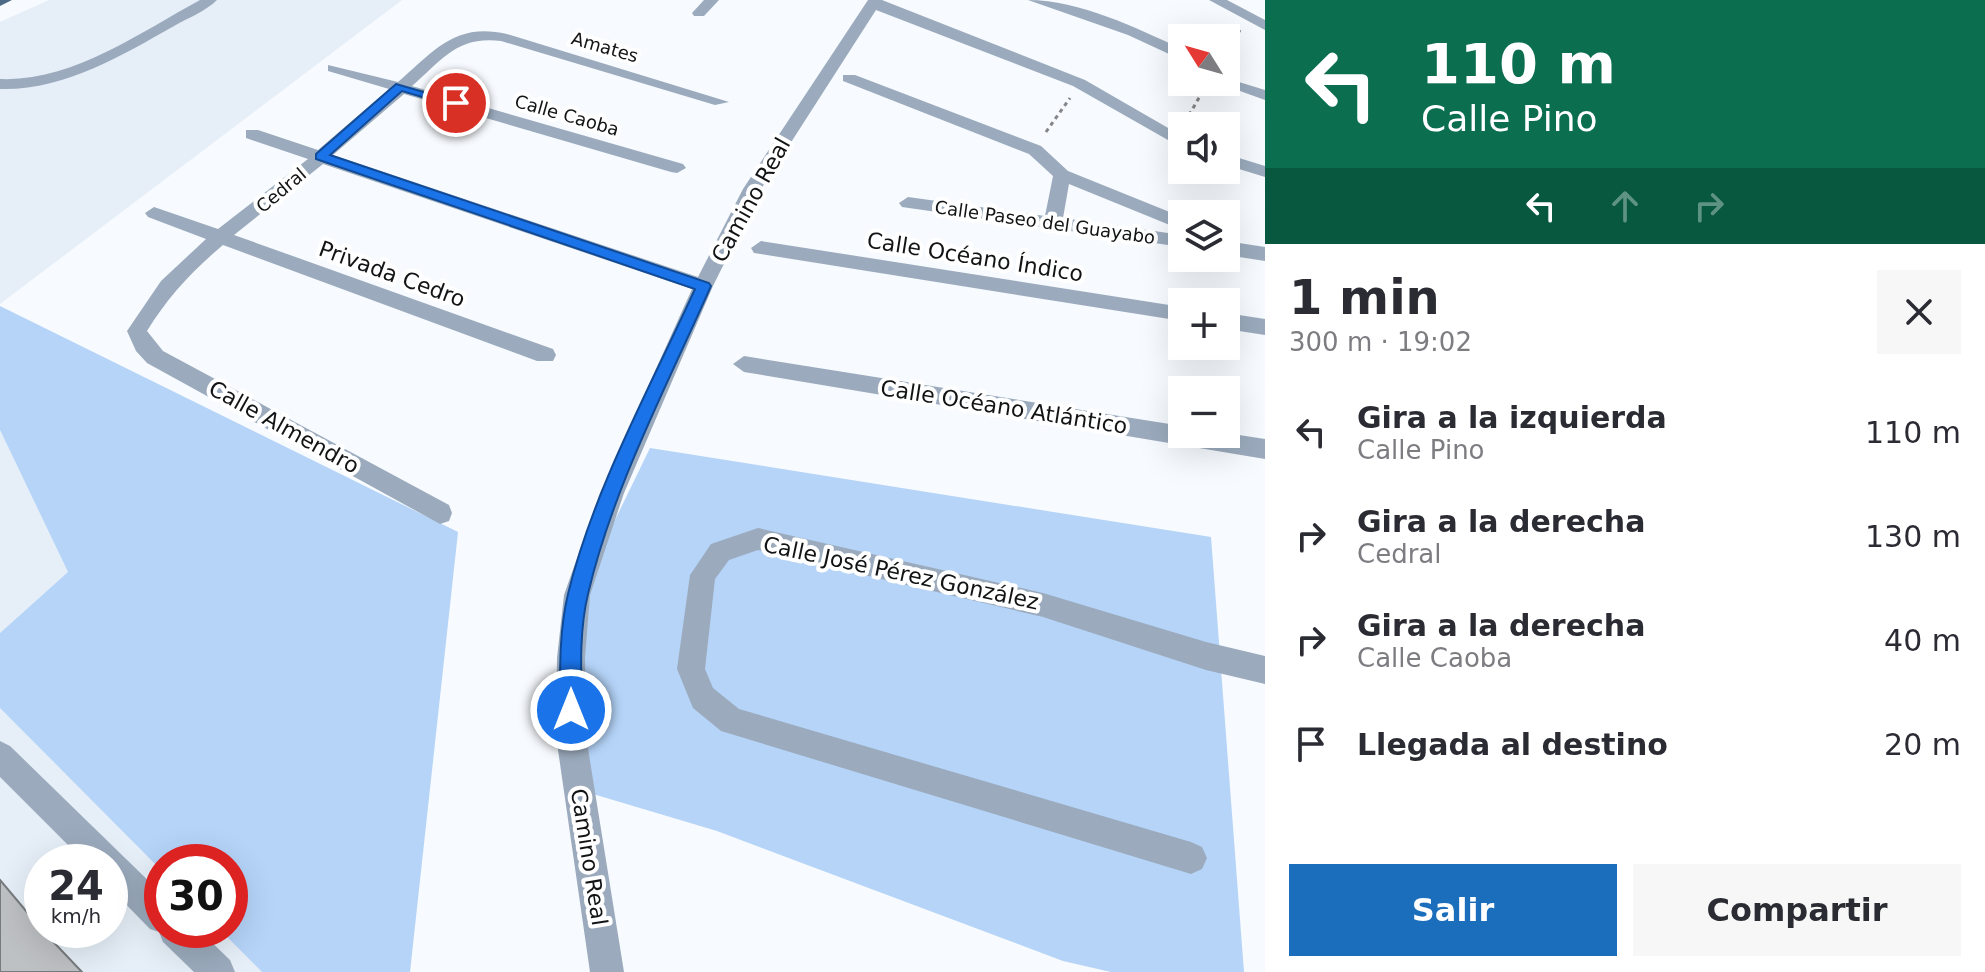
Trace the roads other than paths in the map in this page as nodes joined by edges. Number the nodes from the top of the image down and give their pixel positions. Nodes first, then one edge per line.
1 (210, 0) edge
2 (712, 0) edge
3 (1035, 0) edge
4 (1216, 0) edge
5 (874, 2) edge
6 (699, 13) dead end
7 (1265, 26) edge
8 (477, 34) joint
9 (1168, 48) edge
10 (333, 68) dead end
11 (849, 78) dead end
12 (0, 84) edge
13 (400, 87) junction
14 (1240, 87) edge
15 (1265, 95) edge
16 (721, 102) dead end
17 (252, 134) dead end
18 (1168, 135) edge
19 (321, 156) junction
20 (1240, 164) edge
21 (677, 168) dead end
22 (1265, 172) edge
23 (1062, 175) junction
24 (908, 203) dead end
25 (154, 213) dead end
26 (1168, 218) edge
27 (1053, 222) junction
28 (222, 239) junction
29 (1168, 239) edge
30 (761, 248) dead end
31 (703, 286) junction
32 (1168, 312) edge
33 (1240, 323) edge
34 (1265, 327) edge
35 (137, 331) joint
36 (545, 355) dead end
37 (744, 364) dead end
38 (1265, 449) edge
39 (440, 513) dead end
40 (1265, 670) edge
41 (0, 756) edge
42 (88, 844) edge
43 (1191, 858) dead end
44 (128, 884) edge
45 (144, 899) edge
46 (193, 948) edge
47 (218, 972) edge
48 (607, 972) edge

1 - 12 street
2 - 6 street
3 - 9 street
4 - 7 street
5 - 18 street
5 - 31 street, Camino Real
8 - 13 street, Cedral
8 - 16 street, Amates
10 - 13 street, Calle Caoba
11 - 23 street
13 - 19 street, Cedral
13 - 21 street, Calle Caoba
14 - 15 street
17 - 19 street
19 - 28 street, Cedral
19 - 31 street
20 - 22 street
23 - 26 street
23 - 27 street
24 - 27 street, Calle Paseo del Guayabo
25 - 28 street, Privada Cedro
27 - 29 street, Calle Paseo del Guayabo
28 - 35 street, Cedral
28 - 36 street, Privada Cedro
30 - 32 street, Calle Océano Índico
31 - 48 street, Camino Real
33 - 34 street
35 - 39 street, Calle Almendro
37 - 38 street, Calle Océano Atlántico
40 - 43 street, Calle José Pérez González
41 - 42 street
44 - 45 street
46 - 47 street

